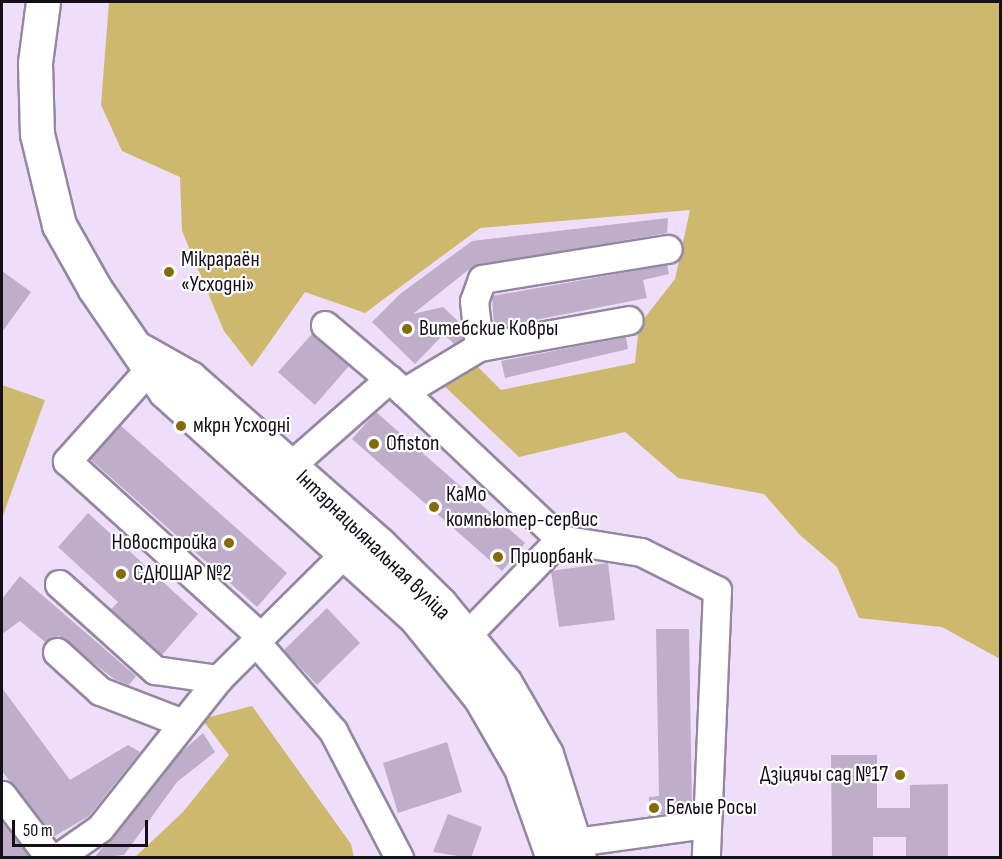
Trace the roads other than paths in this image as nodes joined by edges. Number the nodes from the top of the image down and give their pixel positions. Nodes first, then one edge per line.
1 (43, 2) edge
2 (668, 249) dead end
3 (629, 320) dead end
4 (325, 325) dead end
5 (479, 347) junction
6 (143, 358) junction
7 (396, 385) junction
8 (290, 466) junction
9 (560, 539) junction
10 (344, 555) junction
11 (59, 584) dead end
12 (466, 636) junction
13 (258, 639) junction
14 (57, 652) dead end
15 (218, 679) junction
16 (183, 723) junction
17 (4, 804) edge
18 (706, 824) junction
19 (564, 850) edge
20 (50, 858) edge
21 (57, 858) edge
22 (399, 858) edge
23 (706, 858) edge

1 - 6 main road, Інтэрнацыянальная вуліца
2 - 5 lane
3 - 5 lane
4 - 7 lane
5 - 7 lane
6 - 8 main road, Інтэрнацыянальная вуліца
6 - 10 main road, Інтэрнацыянальная вуліца
6 - 13 lane
7 - 8 lane
7 - 9 lane
8 - 12 main road, Інтэрнацыянальная вуліца
9 - 12 lane
9 - 18 lane
10 - 13 lane
10 - 19 main road, Інтэрнацыянальная вуліца
11 - 15 lane
12 - 19 main road, Інтэрнацыянальная вуліца
13 - 15 lane
13 - 22 lane
14 - 16 lane
15 - 16 lane
16 - 21 lane
17 - 20 lane
18 - 19 lane
18 - 23 lane

